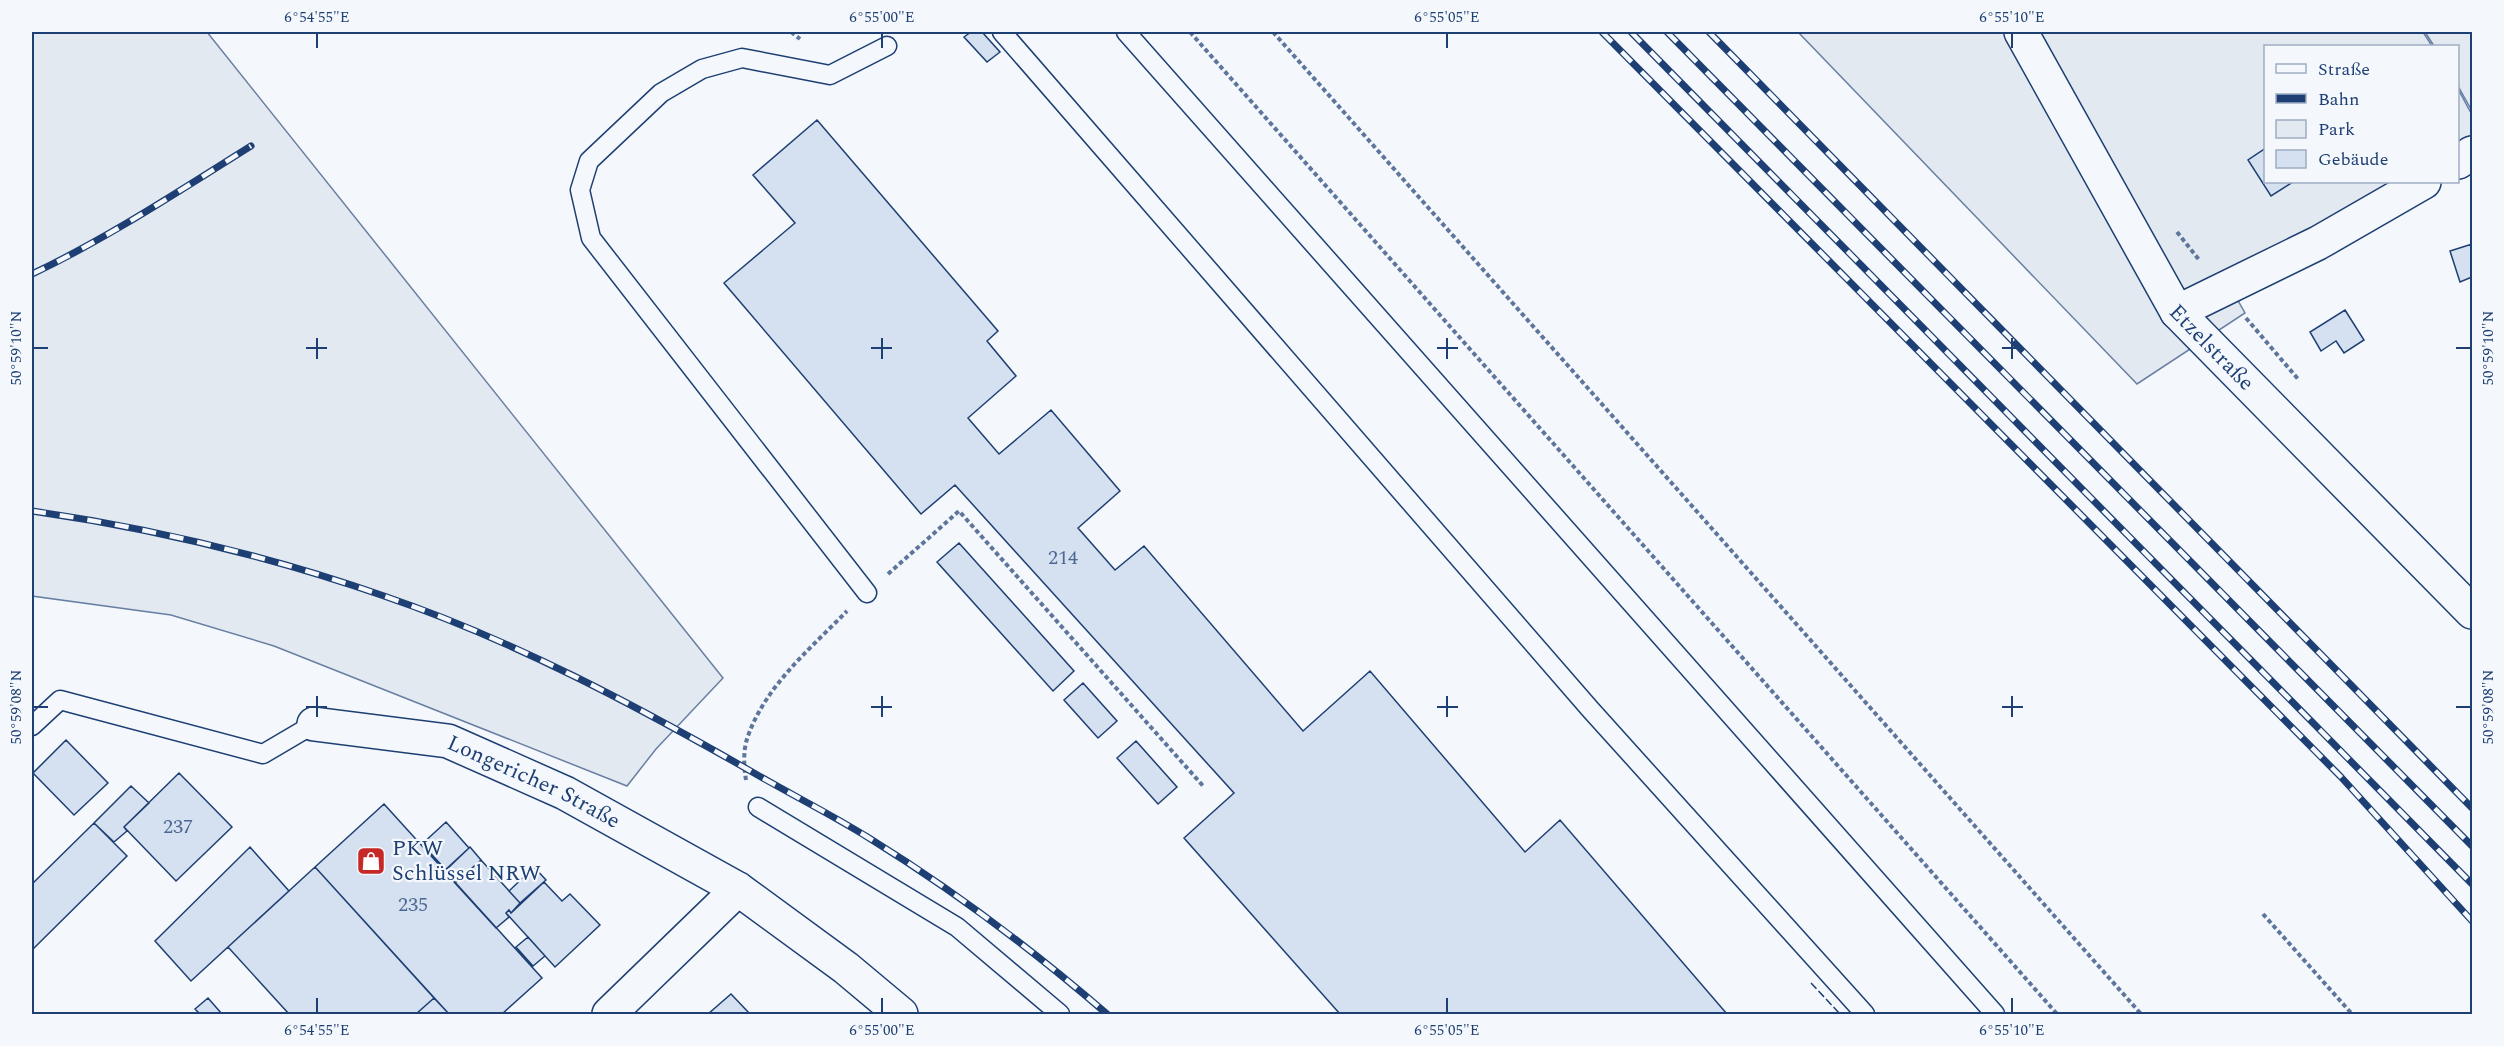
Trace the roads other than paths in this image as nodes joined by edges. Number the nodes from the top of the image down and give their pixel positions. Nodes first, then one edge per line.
1 (1002, 32) edge
2 (1126, 32) edge
3 (2021, 32) edge
4 (887, 46) dead end
5 (2472, 153) edge
6 (2459, 161) edge
7 (2422, 183) edge
8 (2177, 312) junction
9 (867, 593) road end
10 (2472, 612) edge
11 (314, 724) joint
12 (32, 726) edge
13 (758, 807) road end
14 (738, 889) junction
15 (609, 1014) edge
16 (902, 1014) edge
17 (1060, 1014) edge
18 (1865, 1014) edge
19 (1995, 1014) edge

1 - 18 lane
2 - 19 lane
3 - 8 street, Etzelstraße
4 - 9 lane
5 - 6 street
7 - 8 street
8 - 10 street, Etzelstraße
11 - 12 lane
11 - 14 street, Longericher Straße
13 - 17 lane
14 - 15 street
14 - 16 street, Longericher Straße

